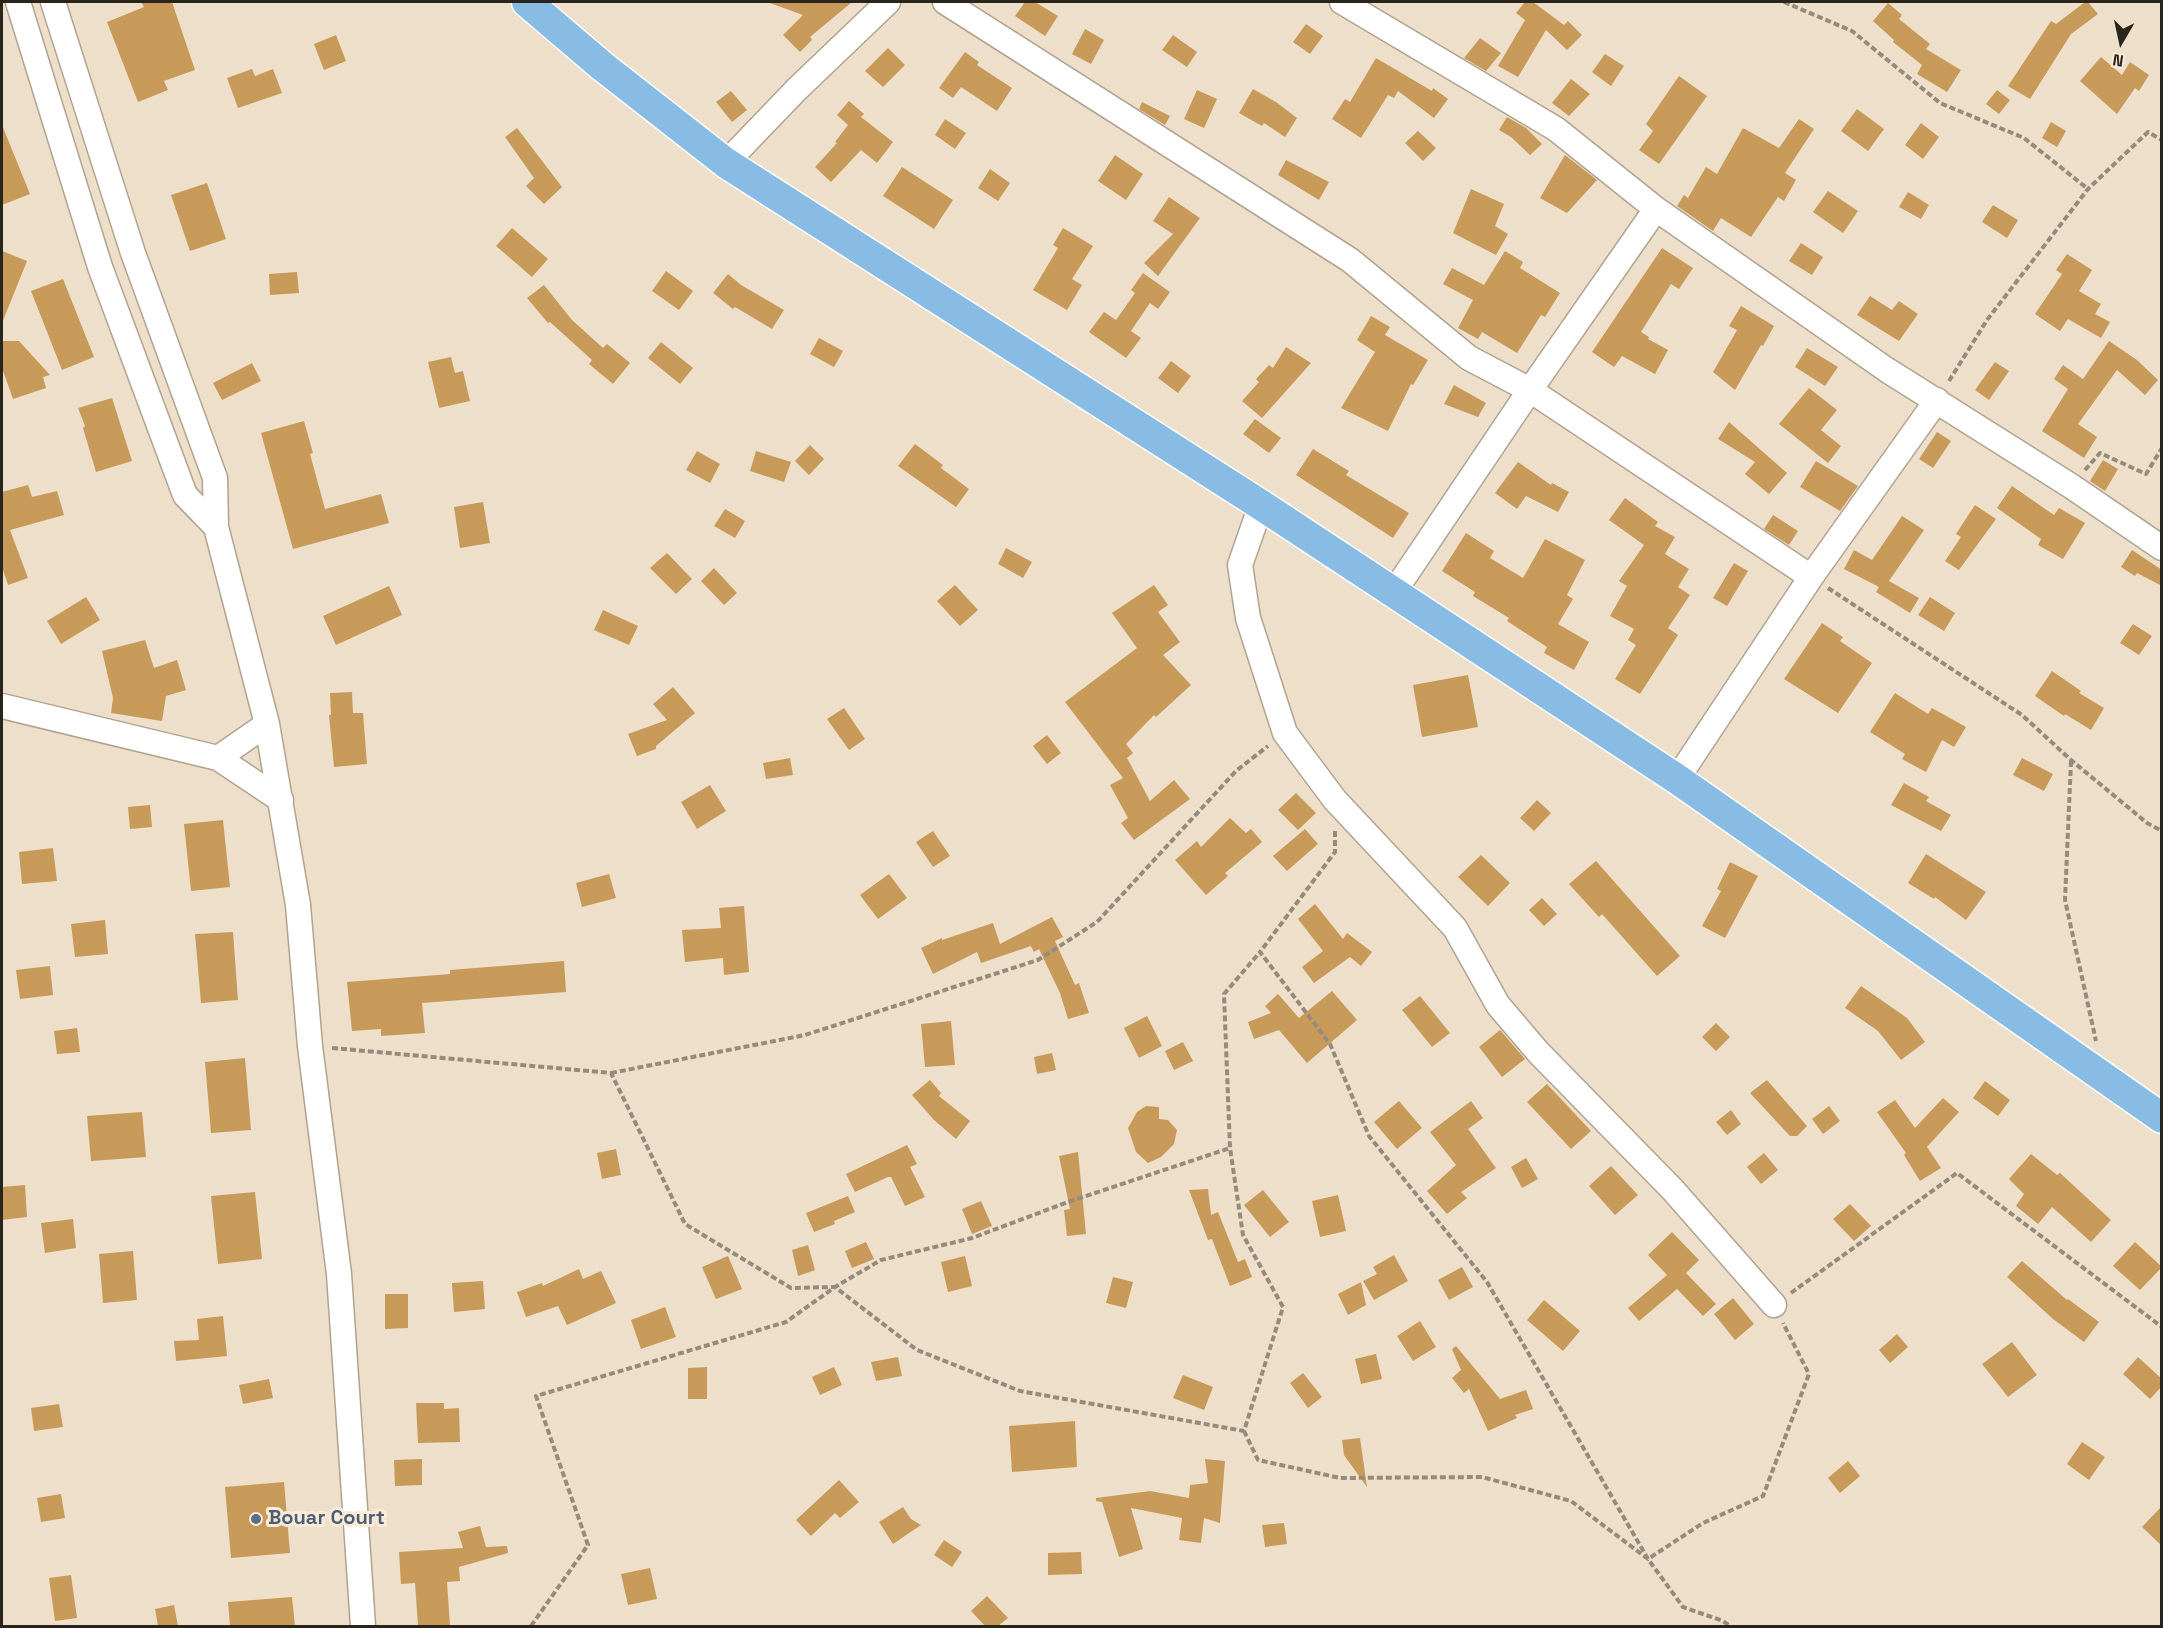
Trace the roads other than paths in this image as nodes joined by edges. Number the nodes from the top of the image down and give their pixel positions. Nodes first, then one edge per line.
1 (18, 2) edge
2 (53, 2) edge
3 (527, 2) edge
4 (888, 2) edge
5 (945, 2) edge
6 (1342, 2) edge
7 (726, 163) junction
8 (1656, 209) junction
9 (1530, 390) junction
10 (1937, 400) junction
11 (1261, 505) junction
12 (216, 527) junction
13 (2162, 548) edge
14 (1811, 577) junction
15 (1394, 592) junction
16 (2, 706) edge
17 (267, 724) junction
18 (218, 759) junction
19 (1677, 779) junction
20 (281, 800) junction
21 (2162, 1118) edge
22 (1774, 1305) road end
23 (363, 1626) edge

1 - 12 street
2 - 12 street
3 - 7 main road
4 - 7 street
5 - 9 street
6 - 8 street
7 - 11 main road
8 - 9 street
8 - 10 street
9 - 14 street
9 - 15 street
10 - 13 street
10 - 14 street
11 - 15 main road
11 - 22 street
12 - 17 street
14 - 19 street
15 - 19 main road
16 - 18 street
17 - 18 street
17 - 20 street
18 - 20 street
19 - 21 main road
20 - 23 street

